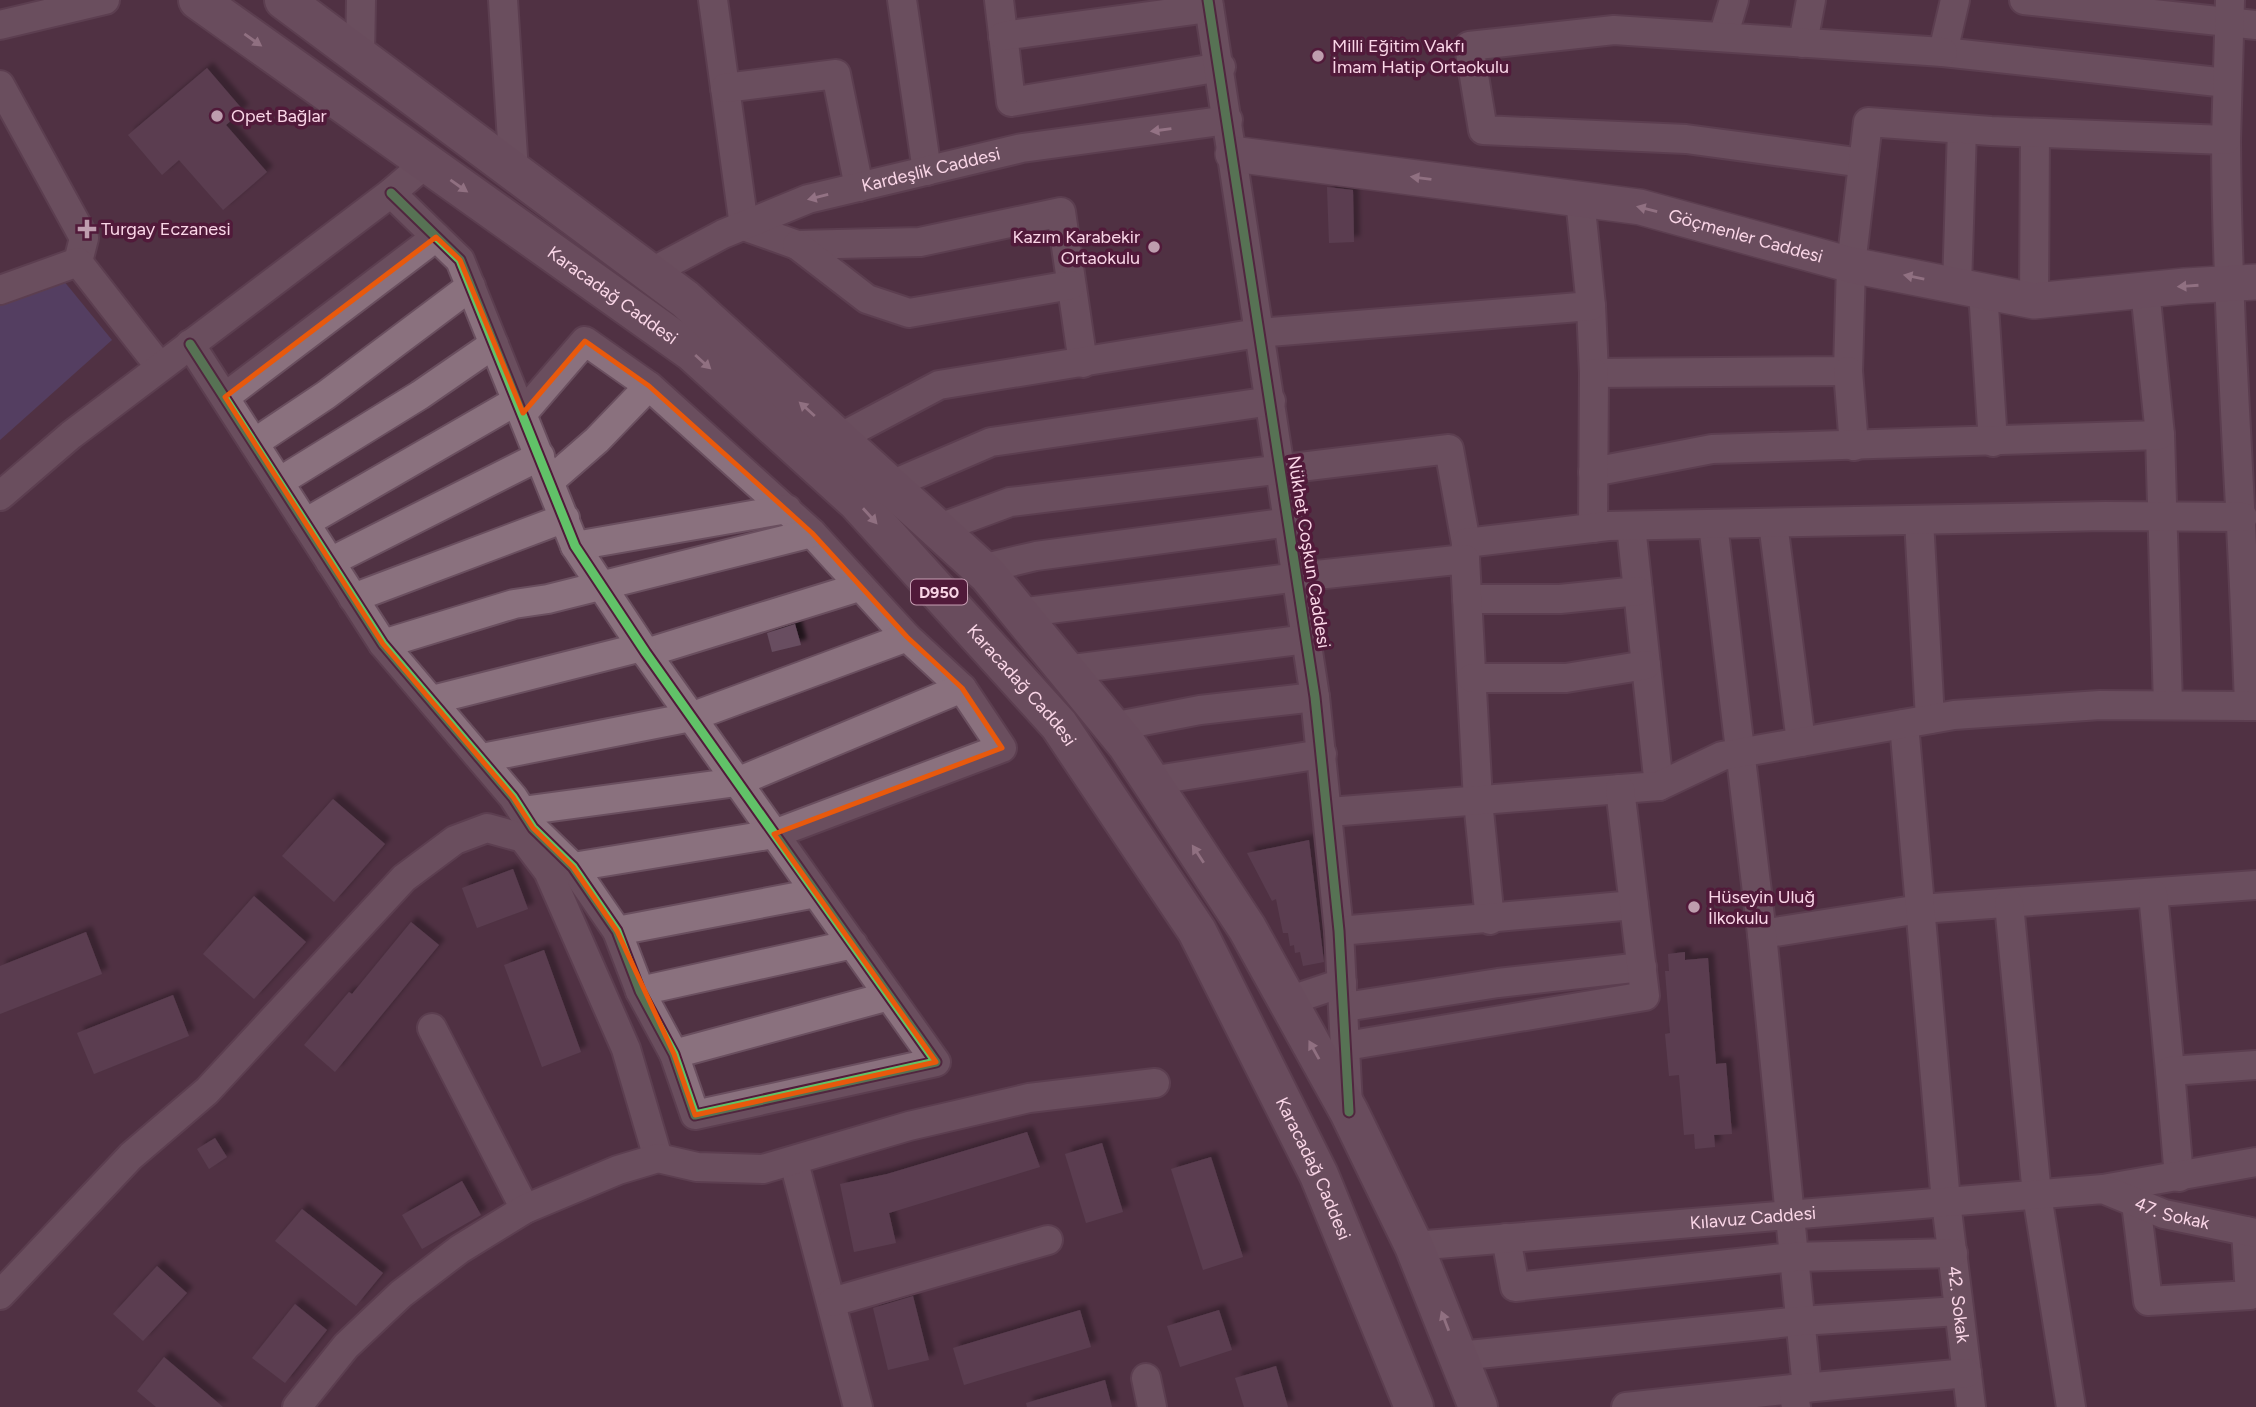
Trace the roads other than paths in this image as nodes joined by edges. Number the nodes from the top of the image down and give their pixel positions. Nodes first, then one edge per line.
1 (105, 0) edge
2 (198, 0) edge
3 (284, 0) edge
4 (361, 0) edge
5 (503, 0) edge
6 (713, 0) edge
7 (902, 0) edge
8 (999, 0) edge
9 (1734, 0) edge
10 (1811, 0) edge
11 (1955, 0) edge
12 (2024, 0) edge
13 (1209, 4) edge
14 (2238, 16) edge
15 (0, 25) edge
16 (1003, 36) junction
17 (1723, 37) junction
18 (1803, 43) junction
19 (1944, 52) junction
20 (360, 57) junction
21 (1221, 67) junction
22 (2227, 83) junction
23 (0, 85) edge
24 (725, 88) junction
25 (1228, 120) junction
26 (1962, 129) junction
27 (2035, 133) junction
28 (2226, 140) junction
29 (1233, 154) junction
30 (426, 163) junction
31 (1863, 163) junction
32 (927, 171) junction
33 (514, 172) junction
34 (859, 187) junction
35 (391, 193) junction
36 (1580, 199) junction
37 (744, 226) junction
38 (436, 237) junction
39 (797, 244) junction
40 (78, 262) junction
41 (1851, 265) junction
42 (650, 273) junction
43 (2241, 283) edge
44 (1071, 285) junction
45 (1, 286) edge
46 (471, 286) junction
47 (1970, 288) junction
48 (2146, 290) junction
49 (2034, 301) junction
50 (1591, 306) junction
51 (1258, 333) junction
52 (190, 344) junction
53 (494, 344) junction
54 (1083, 363) junction
55 (160, 368) junction
56 (1849, 371) junction
57 (1594, 373) junction
58 (649, 386) junction
59 (225, 397) junction
60 (1271, 401) junction
61 (521, 407) junction
62 (2160, 435) junction
63 (839, 438) junction
64 (1993, 442) junction
65 (254, 443) junction
66 (1854, 446) junction
67 (545, 468) junction
68 (1281, 468) junction
69 (1593, 472) junction
70 (279, 482) junction
71 (891, 485) junction
72 (0, 496) edge
73 (787, 509) junction
74 (2164, 517) junction
75 (2243, 517) junction
76 (565, 518) junction
77 (1919, 520) junction
78 (1290, 522) junction
79 (305, 523) junction
80 (1773, 523) junction
81 (1713, 524) junction
82 (1631, 526) junction
83 (1593, 528) junction
84 (937, 529) junction
85 (812, 533) junction
86 (575, 546) junction
87 (1465, 551) junction
88 (330, 562) junction
89 (981, 569) junction
90 (1298, 576) junction
91 (601, 584) junction
92 (859, 587) junction
93 (1638, 591) junction
94 (353, 598) junction
95 (1467, 599) junction
96 (1019, 613) junction
97 (907, 637) junction
98 (1307, 639) junction
99 (383, 644) junction
100 (644, 650) junction
101 (1646, 665) junction
102 (1065, 670) junction
103 (1472, 678) junction
104 (962, 688) junction
105 (1315, 697) junction
106 (432, 700) junction
107 (2168, 705) junction
108 (2253, 706) edge
109 (691, 716) junction
110 (1917, 722) junction
111 (1112, 727) junction
112 (1801, 742) junction
113 (1740, 753) junction
114 (1322, 754) junction
115 (482, 758) junction
116 (1150, 781) junction
117 (737, 782) junction
118 (1658, 786) junction
119 (1620, 789) junction
120 (1478, 801) junction
121 (522, 811) junction
122 (1329, 812) junction
123 (774, 834) junction
124 (573, 867) junction
125 (2256, 885) edge
126 (816, 893) junction
127 (2153, 894) junction
128 (2009, 904) junction
129 (1634, 905) junction
130 (1920, 909) junction
131 (1490, 920) junction
132 (1339, 931) junction
133 (617, 932) junction
134 (1762, 934) junction
135 (853, 944) junction
136 (1642, 967) junction
137 (640, 991) junction
138 (1343, 995) junction
139 (889, 996) junction
140 (1288, 1001) junction
141 (432, 1028) dead end
142 (1346, 1046) junction
143 (674, 1054) junction
144 (2256, 1065) edge
145 (2170, 1071) junction
146 (1155, 1083) dead end
147 (1349, 1112) junction
148 (658, 1158) junction
149 (794, 1162) junction
150 (2256, 1162) edge
151 (2179, 1177) junction
152 (2097, 1190) junction
153 (2036, 1195) junction
154 (1946, 1202) junction
155 (2136, 1203) junction
156 (525, 1209) junction
157 (1788, 1215) junction
158 (2251, 1232) edge
159 (1506, 1238) junction
160 (1048, 1240) dead end
161 (1414, 1246) junction
162 (1952, 1254) junction
163 (1793, 1257) junction
164 (0, 1294) edge
165 (832, 1302) junction
166 (1959, 1311) junction
167 (1800, 1321) junction
168 (1459, 1356) junction
169 (1967, 1373) junction
170 (1146, 1378) dead end
171 (1799, 1395) edge
172 (296, 1407) edge
173 (858, 1407) edge
174 (1153, 1407) edge
175 (1414, 1407) edge
176 (1478, 1407) edge
177 (1626, 1407) edge
178 (1635, 1407) edge
179 (1971, 1407) edge
180 (2071, 1407) edge

1 - 15 street
2 -> 30 highway, Karacadağ Caddesi / D950
3 - 20 highway, Karacadağ Caddesi / D950
4 - 20 street
5 - 33 street
6 - 24 street
7 - 32 street
8 - 16 street
9 - 17 street
10 - 18 street
11 - 19 street
12 - 14 street
13 - 16 street
13 - 21 street, Nükhet Coşkun Caddesi
14 - 22 street
16 - 21 street
17 - 18 street
17 - 31 street
18 - 19 street
19 - 22 street
20 - 33 highway, Karacadağ Caddesi / D950
21 - 25 street, Nükhet Coşkun Caddesi
22 - 28 street
23 - 40 street
24 - 34 street
24 - 37 street
25 - 29 street, Nükhet Coşkun Caddesi
25 -> 32 street, Kardeşlik Caddesi
26 - 27 street
26 - 31 street
26 - 47 street
27 - 28 street
27 - 49 street
28 - 43 street
36 -> 29 main road, Göçmenler Caddesi
29 - 51 street, Nükhet Coşkun Caddesi
30 - 35 street
30 -> 175 highway, Karacadağ Caddesi / D950
31 - 41 street
32 - 34 street, Kardeşlik Caddesi
33 - 42 highway, Karacadağ Caddesi / D950
34 -> 37 street, Kardeşlik Caddesi
35 - 38 street
35 - 52 street
41 -> 36 main road, Göçmenler Caddesi
36 - 50 street
37 - 39 street
37 - 42 street, Kardeşlik Caddesi
38 - 46 street
38 - 59 street
39 - 44 street
39 - 44 street
40 - 45 street
40 - 55 street
47 -> 41 main road, Göçmenler Caddesi
41 - 56 street
63 -> 42 highway, Karacadağ Caddesi / D950
43 -> 48 main road, Göçmenler Caddesi
43 - 75 street
44 - 54 street
46 - 53 street
46 - 65 street
47 - 49 main road, Göçmenler Caddesi
47 - 64 street
48 - 49 main road, Göçmenler Caddesi
48 - 62 street
50 - 51 street
50 - 57 street
51 - 54 street
51 - 60 street, Nükhet Coşkun Caddesi
52 - 55 street
52 - 59 street
53 - 61 street
53 - 70 street
54 - 63 street
55 - 72 street
56 - 57 street
56 - 66 street
57 - 69 street
58 - 61 street
58 - 67 street
58 - 73 street
59 - 65 street
60 - 68 street, Nükhet Coşkun Caddesi
60 - 71 street
61 - 67 street
61 - 79 street
62 - 64 street
62 - 74 street
63 - 71 highway, Karacadağ Caddesi / D950
64 - 66 street
65 - 70 street
66 - 69 street
67 - 76 street
67 - 88 street
68 - 78 street, Nükhet Coşkun Caddesi
68 - 84 street
68 - 87 street
69 - 83 street
70 - 79 street
71 - 84 highway, Karacadağ Caddesi / D950
73 - 85 street
73 - 86 street
74 - 75 street
74 - 77 street
74 - 107 street
75 - 108 street
76 - 86 street
76 - 94 street
77 - 80 street
77 - 110 street, 42. Sokak
78 - 89 street
78 - 90 street, Nükhet Coşkun Caddesi
79 - 88 street
80 - 81 street
80 - 112 street
81 - 82 street
81 - 113 street
82 - 83 street
82 - 93 street
83 - 87 street
84 - 89 highway, Karacadağ Caddesi / D950
85 - 91 street
85 - 92 street
86 - 91 street
87 - 90 street
87 - 95 street
88 - 94 street
89 - 96 highway, Karacadağ Caddesi / D950
90 - 96 street
90 - 98 street, Nükhet Coşkun Caddesi
91 - 99 street
91 - 100 street
92 - 97 street
92 - 100 street
93 - 95 street
93 - 101 street
94 - 99 street
95 - 103 street
96 - 102 highway, Karacadağ Caddesi / D950
97 - 104 street
97 - 109 street
98 - 102 street
98 - 105 street, Nükhet Coşkun Caddesi
99 - 106 street
100 - 106 street
100 - 109 street
101 - 103 street
101 - 118 street
102 - 111 highway, Karacadağ Caddesi / D950
103 - 120 street
104 - 117 street
104 - 123 street
105 - 111 street
105 - 114 street, Nükhet Coşkun Caddesi
106 - 115 street
107 - 108 street
107 - 110 street
109 - 115 street
109 - 117 street
110 - 112 street
110 - 130 street, 42. Sokak
111 - 116 highway, Karacadağ Caddesi / D950
112 - 113 street
113 - 118 street
113 - 134 street
114 - 116 street
114 - 122 street, Nükhet Coşkun Caddesi
115 - 121 street
140 -> 116 highway, Karacadağ Caddesi / D950
117 - 121 street
117 - 123 street
118 - 119 street
119 - 120 street
119 - 129 street
120 - 122 street
120 - 131 street
121 - 124 street
122 - 132 street, Nükhet Coşkun Caddesi
123 - 124 street
123 - 126 street
124 - 133 street
125 - 127 street
126 - 133 street
126 - 135 street
127 - 128 street
127 - 145 street
128 - 130 street
128 - 153 street
129 - 131 street
129 - 136 street
130 - 134 street
130 - 154 street, 42. Sokak
131 - 132 street
132 - 138 street, Nükhet Coşkun Caddesi
133 - 137 street
134 - 157 street
135 - 137 street
135 - 139 street
136 - 138 street
136 - 142 street
137 - 143 street
138 - 140 street
138 - 142 street, Nükhet Coşkun Caddesi
139 - 143 street
139 - 143 street
147 -> 140 highway, Karacadağ Caddesi / D950
141 - 156 street
142 - 147 street, Nükhet Coşkun Caddesi
144 - 145 street
145 - 151 street
146 - 149 street
147 - 161 highway, Karacadağ Caddesi / D950
148 - 149 street
148 - 156 street
148 - 164 street
149 - 165 street
150 - 151 street, Kılavuz Caddesi
151 - 152 street, Kılavuz Caddesi
152 - 153 street, Kılavuz Caddesi
152 - 155 street, 47. Sokak
153 - 154 street, Kılavuz Caddesi
153 - 180 street
154 - 157 street, Kılavuz Caddesi
154 - 162 street, 42. Sokak
155 - 158 street, 47. Sokak
155 - 158 street
156 - 172 street
157 - 159 street, Kılavuz Caddesi
157 - 163 street
159 - 161 street, Kılavuz Caddesi
159 - 163 street
160 - 165 street
168 -> 161 highway, Karacadağ Caddesi / D950
162 - 163 street
162 - 166 street, 42. Sokak
163 - 167 street
165 - 173 street
166 - 167 street
166 - 169 street, 42. Sokak
167 - 168 street
167 - 171 street
168 - 176 highway, Karacadağ Caddesi / D950
169 - 171 street
169 - 179 street, 42. Sokak
170 - 174 street
171 - 178 street
177 - 178 street

